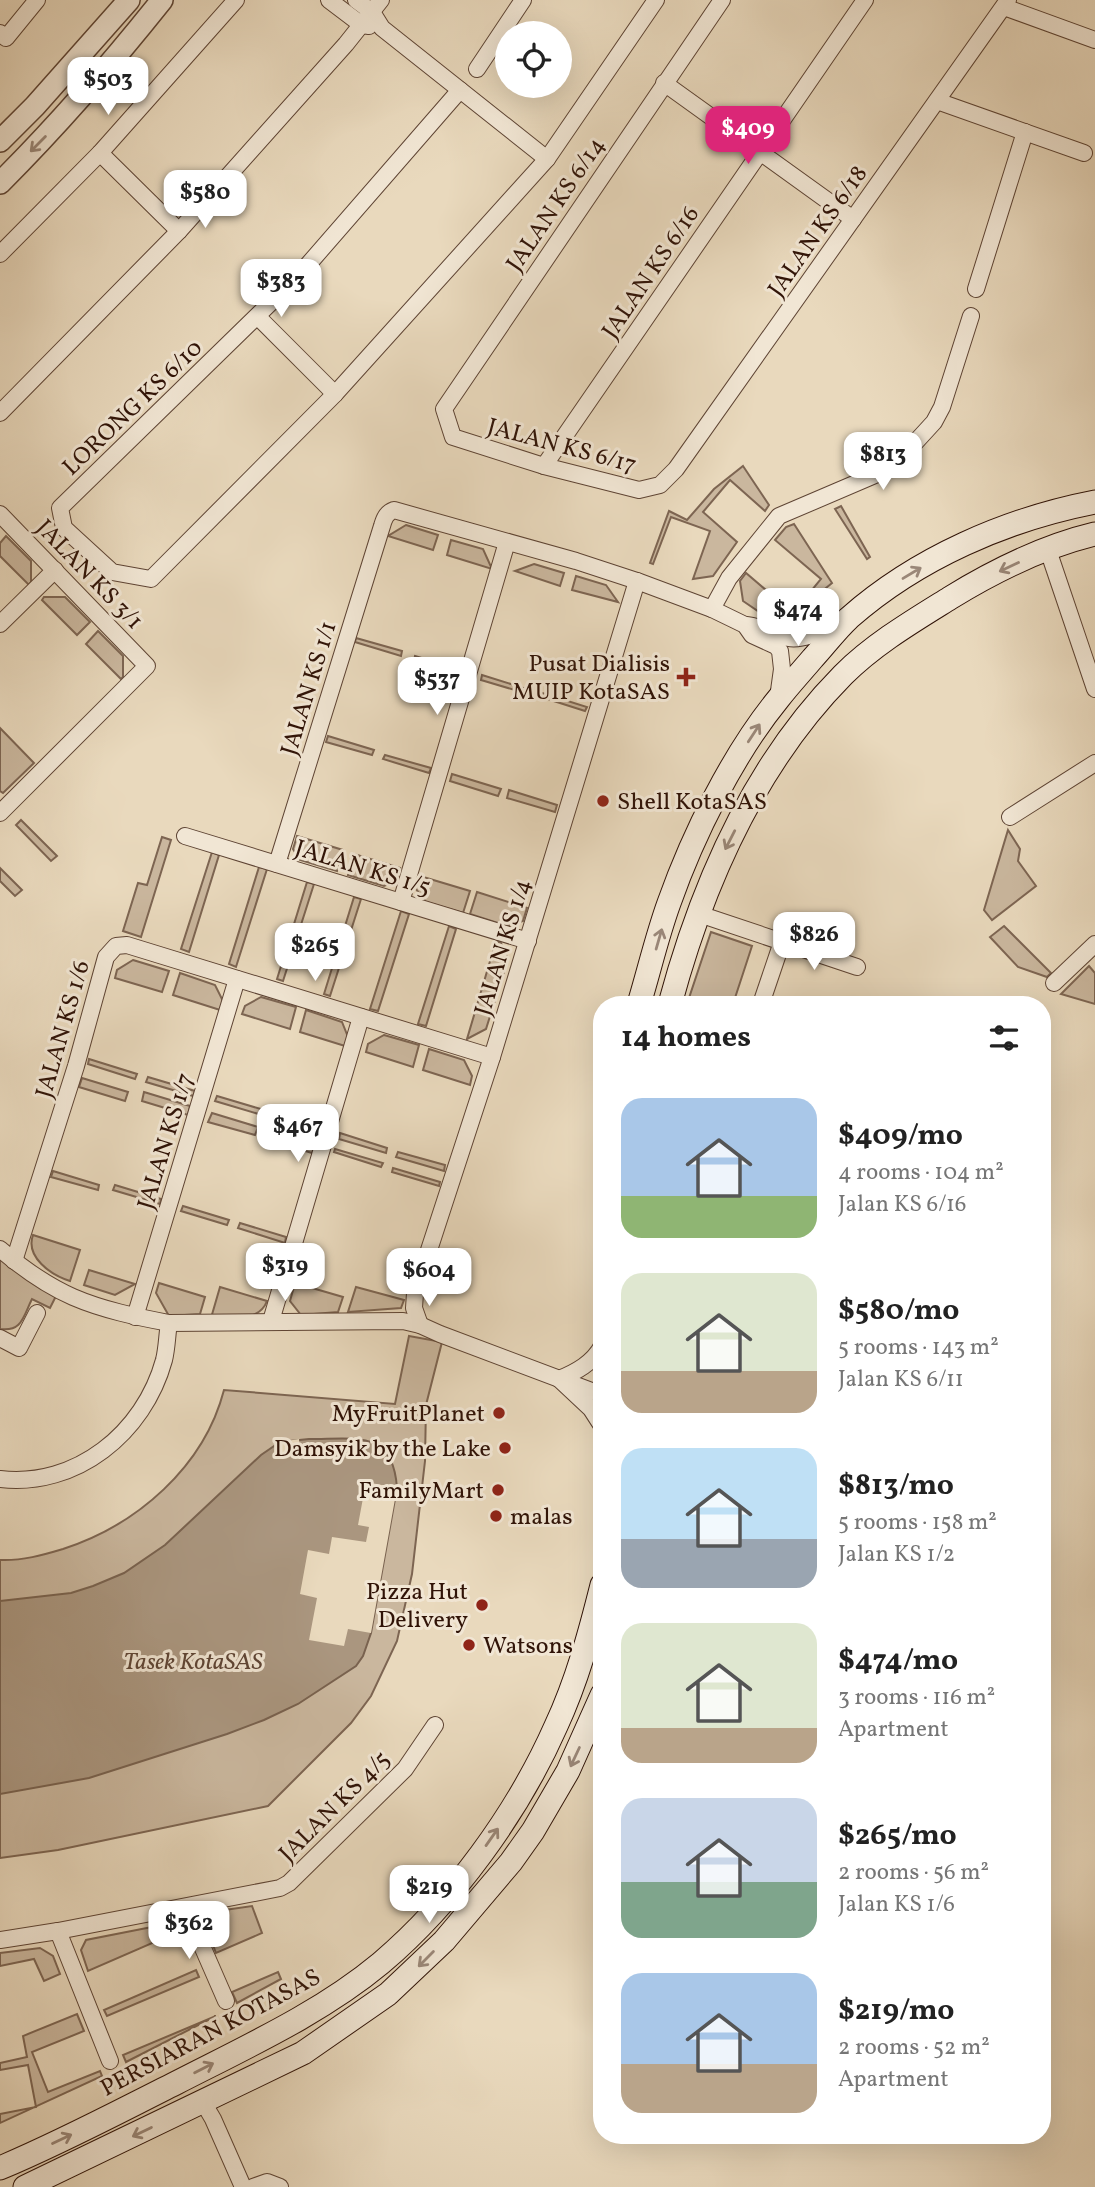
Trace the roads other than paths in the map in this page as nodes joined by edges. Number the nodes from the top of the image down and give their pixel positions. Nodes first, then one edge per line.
1 (37, 0) edge
2 (129, 0) edge
3 (162, 0) edge
4 (236, 0) edge
5 (329, 0) edge
6 (356, 0) edge
7 (523, 0) edge
8 (656, 0) edge
9 (722, 0) edge
10 (865, 0) edge
11 (1006, 3) edge
12 (377, 6) edge
13 (362, 25) junction
14 (382, 28) junction
15 (3, 35) edge
16 (1095, 40) edge
17 (477, 69) dead end
18 (664, 83) junction
19 (460, 90) junction
20 (937, 101) junction
21 (1026, 132) junction
22 (0, 141) edge
23 (760, 152) junction
24 (100, 153) junction
25 (1084, 153) dead end
26 (547, 159) junction
27 (0, 183) edge
28 (853, 219) junction
29 (179, 231) junction
30 (0, 254) edge
31 (976, 289) dead end
32 (971, 316) dead end
33 (258, 317) junction
34 (335, 394) junction
35 (0, 413) edge
36 (453, 437) joint
37 (544, 467) junction
38 (660, 485) joint
39 (1095, 502) edge
40 (0, 513) edge
41 (1095, 534) edge
42 (507, 542) junction
43 (1048, 550) junction
44 (55, 570) junction
45 (638, 581) junction
46 (712, 608) junction
47 (847, 620) junction
48 (0, 624) edge
49 (745, 625) junction
50 (1095, 690) edge
51 (778, 698) junction
52 (1095, 763) edge
53 (0, 813) edge
54 (1010, 817) dead end
55 (185, 835) dead end
56 (277, 864) junction
57 (401, 902) junction
58 (699, 914) junction
59 (528, 941) junction
60 (782, 942) junction
61 (1095, 944) edge
62 (857, 967) dead end
63 (237, 979) junction
64 (1054, 984) dead end
65 (641, 996) edge
66 (672, 996) edge
67 (764, 996) edge
68 (361, 1017) junction
69 (492, 1057) junction
70 (0, 1249) edge
71 (14, 1261) junction
72 (37, 1313) dead end
73 (135, 1317) junction
74 (271, 1321) junction
75 (169, 1323) junction
76 (421, 1325) junction
77 (0, 1338) edge
78 (593, 1358) edge
79 (559, 1379) junction
80 (593, 1392) edge
81 (593, 1412) edge
82 (0, 1479) edge
83 (593, 1623) edge
84 (593, 1715) edge
85 (435, 1725) dead end
86 (185, 1907) junction
87 (58, 1931) junction
88 (0, 1940) edge
89 (226, 2001) dead end
90 (110, 2061) dead end
91 (203, 2102) junction
92 (0, 2168) edge
93 (25, 2187) edge
94 (243, 2187) edge
95 (253, 2187) edge
96 (280, 2187) edge

1 - 15 street
2 - 22 street
3 -> 27 street
4 - 24 street
5 - 13 street
6 - 12 street
7 - 17 street
8 - 26 street
9 - 18 street, JALAN KS 6/14
10 - 23 street, JALAN KS 6/16
11 - 16 street
11 - 20 street, JALAN KS 6/18
12 - 13 street
12 - 14 street
13 - 14 street
13 - 29 street
14 - 19 street
18 - 23 street
18 - 36 street, JALAN KS 6/14
19 - 26 street
19 - 33 street, LORONG KS 6/10
20 - 21 street
20 - 28 street, JALAN KS 6/18
21 - 25 street
21 - 31 street
23 - 28 street
23 - 37 street, JALAN KS 6/16
24 - 29 street
24 - 30 street
26 - 34 street
28 - 38 street, JALAN KS 6/18
29 - 35 street
32 - 46 street
33 - 34 street
33 - 34 street, LORONG KS 6/10
36 - 37 street, JALAN KS 6/17
37 - 38 street, JALAN KS 6/17
47 -> 39 main road
40 - 44 street, JALAN KS 3/1
41 - 43 main road
42 - 45 street
42 - 56 street, JALAN KS 1/1
42 - 57 street
43 - 50 street
43 -> 58 main road
44 - 48 street
44 - 53 street, JALAN KS 3/1
45 - 46 street
45 - 59 street, JALAN KS 1/4
46 - 49 street
47 - 49 street
47 - 51 main road
49 - 51 street
65 -> 51 main road
52 - 54 street
55 - 56 street, JALAN KS 1/5
56 - 57 street, JALAN KS 1/5
57 - 59 street, JALAN KS 1/5
58 - 60 street
58 - 66 main road
59 - 69 street, JALAN KS 1/4
60 - 62 street
60 - 67 street
61 - 64 street
63 - 68 street, JALAN KS 1/6
63 - 71 street, JALAN KS 1/6
63 - 73 street, JALAN KS 1/7
68 - 69 street, JALAN KS 1/6
68 - 74 street
69 - 76 street, JALAN KS 1/4
70 - 71 street
71 - 73 street
72 - 77 street
73 - 75 street
74 - 75 street
74 - 76 street
75 - 82 street
76 - 79 street
78 - 79 street
79 - 80 street
79 - 81 street
92 -> 83 main road, PERSIARAN KOTASAS
84 -> 91 main road
85 - 86 street, JALAN KS 4/5
86 - 87 street, JALAN KS 4/5
86 - 89 street
87 - 88 street, JALAN KS 4/5
87 - 90 street
91 -> 93 main road
91 - 94 street
95 - 96 street

